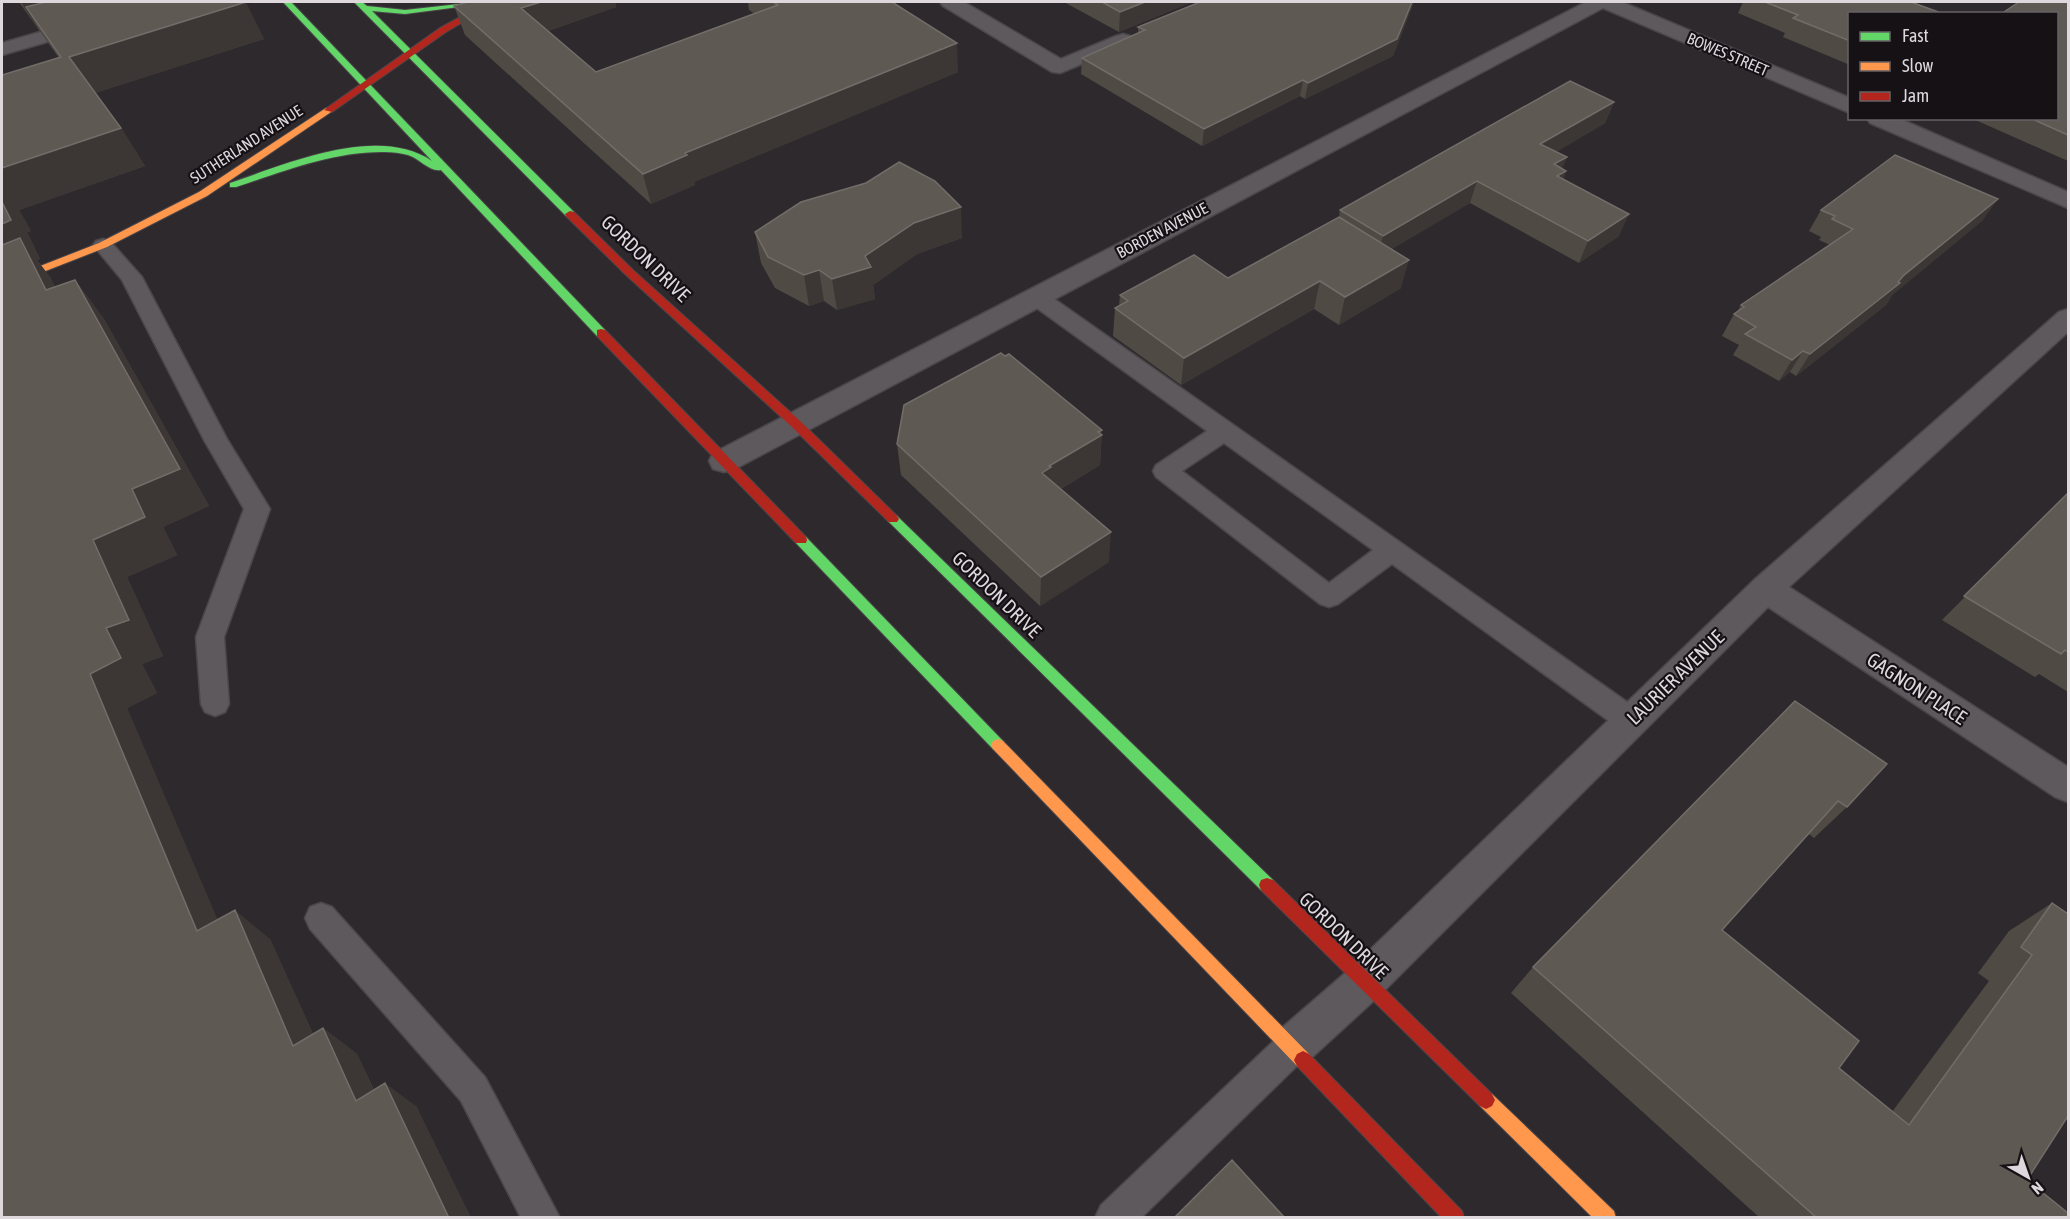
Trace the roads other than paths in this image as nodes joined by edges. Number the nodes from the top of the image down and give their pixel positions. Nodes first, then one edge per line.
1 (164, 2) edge
2 (286, 2) edge
3 (482, 2) edge
4 (493, 2) edge
5 (950, 2) edge
6 (1600, 2) edge
7 (1606, 2) edge
8 (361, 5) edge
9 (1136, 34) edge
10 (2, 49) edge
11 (410, 53) junction
12 (365, 86) junction
13 (1848, 105) edge
14 (1883, 120) edge
15 (448, 174) junction
16 (202, 194) junction
17 (2068, 201) edge
18 (103, 245) junction
19 (2, 285) edge
20 (1035, 296) junction
21 (2068, 318) edge
22 (795, 423) junction
23 (1224, 431) junction
24 (724, 460) junction
25 (1392, 550) junction
26 (1766, 589) junction
27 (215, 704) dead end
28 (1630, 720) junction
29 (2068, 786) edge
30 (321, 918) dead end
31 (1365, 982) junction
32 (1292, 1047) junction
33 (541, 1218) edge
34 (1114, 1218) edge
35 (1455, 1218) edge
36 (1607, 1218) edge

1 - 10 street
2 - 12 main road
3 - 8 main road
4 - 11 main road, SUTHERLAND AVENUE
5 - 9 street
6 - 20 street, BORDEN AVENUE
7 - 13 street, BOWES STREET
8 - 11 main road, GORDON DRIVE
11 - 12 main road, SUTHERLAND AVENUE
11 - 22 main road, GORDON DRIVE
12 - 15 main road
12 - 16 main road, SUTHERLAND AVENUE
14 - 17 street
15 - 16 main road
15 - 24 main road
16 - 18 main road, SUTHERLAND AVENUE
18 - 19 main road, SUTHERLAND AVENUE
18 - 27 lane
20 - 22 street, BORDEN AVENUE
20 - 23 lane
21 - 26 street, LAURIER AVENUE
22 - 24 street, BORDEN AVENUE
22 - 31 main road, GORDON DRIVE
23 - 25 lane
23 - 25 lane
24 - 32 main road
25 - 28 lane
26 - 28 street, LAURIER AVENUE
26 - 29 street, GAGNON PLACE
28 - 31 street, LAURIER AVENUE
30 - 33 lane
31 - 32 street, LAURIER AVENUE
31 - 36 main road, GORDON DRIVE
32 - 34 lane
32 - 35 main road

